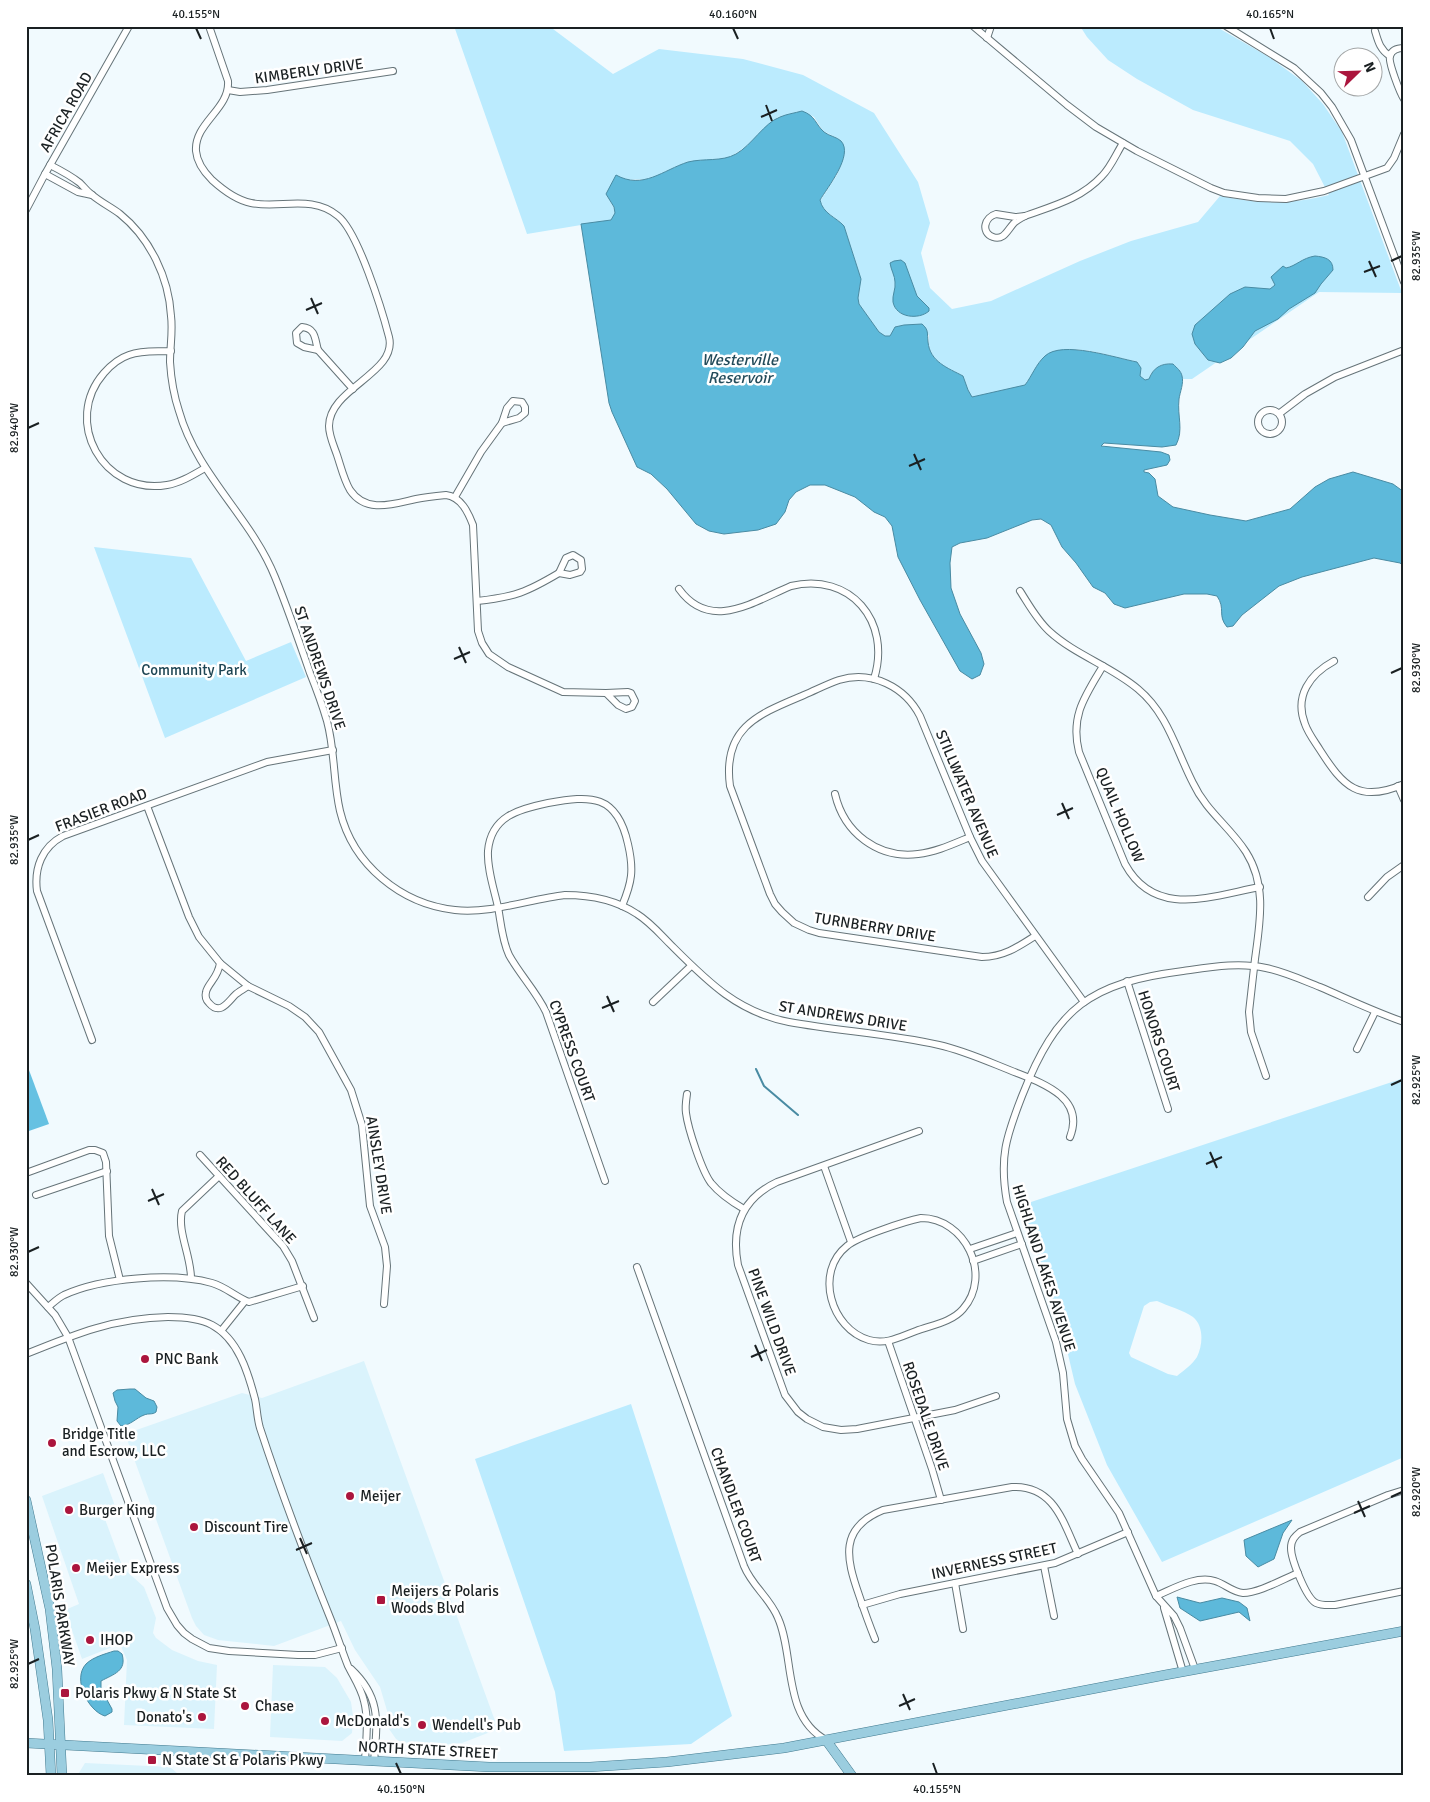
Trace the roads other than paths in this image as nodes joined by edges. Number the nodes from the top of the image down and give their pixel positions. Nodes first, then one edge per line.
1 (129, 26) edge
2 (209, 26) edge
3 (973, 26) edge
4 (991, 26) edge
5 (1226, 26) edge
6 (1375, 31) dead end
7 (987, 38) junction
8 (1404, 48) edge
9 (1390, 56) junction
10 (393, 71) dead end
11 (228, 90) junction
12 (1404, 99) edge
13 (1404, 134) edge
14 (1124, 143) junction
15 (50, 165) junction
16 (45, 174) junction
17 (1366, 177) junction
18 (92, 195) junction
19 (26, 210) edge
20 (1025, 216) junction
21 (1404, 282) edge
22 (318, 350) dead end
23 (1404, 350) edge
24 (171, 351) junction
25 (353, 389) junction
26 (1280, 413) dead end
27 (502, 423) dead end
28 (205, 468) junction
29 (455, 498) junction
30 (559, 573) dead end
31 (679, 589) dead end
32 (1020, 591) dead end
33 (477, 601) junction
34 (1334, 662) dead end
35 (1103, 666) junction
36 (874, 679) junction
37 (606, 692) dead end
38 (333, 750) junction
39 (1401, 785) edge
40 (835, 794) dead end
41 (1404, 800) edge
42 (147, 806) junction
43 (970, 837) junction
44 (1404, 865) edge
45 (1260, 887) junction
46 (1368, 897) dead end
47 (622, 906) junction
48 (498, 907) junction
49 (1035, 936) junction
50 (220, 963) junction
51 (692, 966) junction
52 (1254, 966) junction
53 (1127, 981) junction
54 (248, 986) junction
55 (653, 1002) dead end
56 (1084, 1002) junction
57 (1375, 1012) junction
58 (1404, 1022) edge
59 (92, 1040) dead end
60 (1358, 1049) dead end
61 (1266, 1076) dead end
62 (1029, 1077) junction
63 (687, 1094) dead end
64 (1168, 1109) dead end
65 (919, 1131) dead end
66 (1070, 1137) dead end
67 (200, 1155) dead end
68 (824, 1166) junction
69 (107, 1171) junction
70 (26, 1173) edge
71 (218, 1176) junction
72 (606, 1181) dead end
73 (36, 1195) dead end
74 (744, 1209) junction
75 (1017, 1233) junction
76 (851, 1242) junction
77 (1022, 1244) junction
78 (970, 1250) junction
79 (973, 1261) junction
80 (637, 1267) dead end
81 (191, 1278) junction
82 (120, 1280) junction
83 (26, 1283) edge
84 (303, 1286) junction
85 (245, 1301) junction
86 (384, 1304) dead end
87 (48, 1307) junction
88 (314, 1318) dead end
89 (221, 1331) junction
90 (68, 1337) junction
91 (888, 1341) junction
92 (26, 1354) edge
93 (996, 1396) dead end
94 (914, 1418) junction
95 (1404, 1490) edge
96 (26, 1500) edge
97 (940, 1500) junction
98 (1128, 1532) junction
99 (1078, 1554) junction
100 (1044, 1566) junction
101 (1298, 1573) junction
102 (954, 1583) junction
103 (26, 1584) edge
104 (1404, 1591) edge
105 (1156, 1596) junction
106 (862, 1605) junction
107 (1164, 1606) junction
108 (1054, 1616) dead end
109 (963, 1629) dead end
110 (1404, 1631) edge
111 (875, 1639) dead end
112 (342, 1648) junction
113 (348, 1666) junction
114 (1195, 1670) junction
115 (1183, 1672) junction
116 (826, 1740) junction
117 (26, 1743) edge
118 (50, 1744) junction
119 (61, 1745) junction
120 (365, 1761) junction
121 (374, 1762) junction
122 (515, 1772) edge
123 (51, 1776) edge
124 (62, 1776) edge
125 (852, 1776) edge

1 - 15 street, AFRICA ROAD
2 - 11 street
3 - 7 street
4 - 7 street
5 - 17 street
6 - 9 street
7 - 14 street
8 - 9 street
9 - 12 street
10 - 11 street, KIMBERLY DRIVE
11 - 25 street
13 - 17 street
14 - 17 street
14 - 20 street
15 - 16 street, AFRICA ROAD
15 - 18 street, ST ANDREWS DRIVE
16 - 18 street, ST ANDREWS DRIVE
16 - 19 street, AFRICA ROAD
17 - 21 street
18 - 24 street, ST ANDREWS DRIVE
20 - 20 street
22 - 25 street
23 - 26 street
24 - 28 street, ST ANDREWS DRIVE
24 - 28 street
25 - 29 street
27 - 29 street
28 - 38 street, ST ANDREWS DRIVE
29 - 33 street
30 - 33 street
31 - 36 street
32 - 35 street
33 - 37 street
34 - 39 street
35 - 45 street
35 - 45 street, QUAIL HOLLOW
36 - 43 street, STILLWATER AVENUE
36 - 49 street, TURNBERRY DRIVE
38 - 42 street, FRASIER ROAD
38 - 48 street, ST ANDREWS DRIVE
39 - 41 street
40 - 43 street
42 - 50 street, AINSLEY DRIVE
42 - 59 street, FRASIER ROAD
43 - 49 street, STILLWATER AVENUE
44 - 46 street
45 - 52 street
47 - 48 street, ST ANDREWS DRIVE
47 - 48 street, CYPRESS COURT
47 - 51 street, ST ANDREWS DRIVE
48 - 72 street, CYPRESS COURT
49 - 56 street, STILLWATER AVENUE
50 - 54 street, AINSLEY DRIVE
50 - 54 street
51 - 55 street
51 - 62 street, ST ANDREWS DRIVE
52 - 53 street, HIGHLAND LAKES AVENUE
52 - 57 street, HIGHLAND LAKES AVENUE
52 - 61 street
53 - 56 street, HIGHLAND LAKES AVENUE
53 - 64 street, HONORS COURT
54 - 86 street, AINSLEY DRIVE
56 - 62 street, HIGHLAND LAKES AVENUE
57 - 58 street, HIGHLAND LAKES AVENUE
57 - 60 street
62 - 66 street, ST ANDREWS DRIVE
62 - 75 street, HIGHLAND LAKES AVENUE
63 - 74 street
65 - 68 street, PINE WILD DRIVE
67 - 71 street, RED BLUFF LANE
68 - 74 street, PINE WILD DRIVE
68 - 76 street
69 - 70 street
69 - 73 street
69 - 82 street
71 - 81 street
71 - 84 street, RED BLUFF LANE
74 - 94 street, PINE WILD DRIVE
75 - 77 street, HIGHLAND LAKES AVENUE
75 - 78 street
76 - 78 street
76 - 91 street
77 - 79 street
77 - 98 street, HIGHLAND LAKES AVENUE
78 - 79 street
79 - 91 street
80 - 116 street, CHANDLER COURT
81 - 82 street
81 - 85 street
82 - 87 street
83 - 87 street
84 - 85 street
84 - 88 street, RED BLUFF LANE
85 - 89 street
87 - 90 street
89 - 90 street
89 - 112 street
90 - 92 street
90 - 112 street
91 - 94 street, ROSEDALE DRIVE
93 - 94 street, PINE WILD DRIVE
94 - 97 street, ROSEDALE DRIVE
95 - 101 street
96 - 119 main road, POLARIS PARKWAY
97 - 99 street
97 - 106 street
98 - 99 street, INVERNESS STREET
98 - 105 street, HIGHLAND LAKES AVENUE
99 - 100 street, INVERNESS STREET
100 - 102 street, INVERNESS STREET
100 - 108 street
101 - 104 street
101 - 105 street
102 - 106 street, INVERNESS STREET
102 - 109 street
103 - 118 main road, POLARIS PARKWAY
105 - 107 street, HIGHLAND LAKES AVENUE
106 - 111 street
107 - 114 street, HIGHLAND LAKES AVENUE
107 - 115 street, HIGHLAND LAKES AVENUE
110 - 114 main road, NORTH STATE STREET
112 - 113 street
113 - 120 street
113 - 121 street
114 - 115 main road, NORTH STATE STREET
115 - 116 main road, NORTH STATE STREET
116 - 122 main road, NORTH STATE STREET
116 - 125 main road
117 - 118 main road, NORTH STATE STREET
118 - 119 main road, NORTH STATE STREET
118 - 123 main road, POLARIS PARKWAY
119 - 120 main road, NORTH STATE STREET
119 - 124 main road, POLARIS PARKWAY
120 - 121 main road, NORTH STATE STREET
121 - 122 main road, NORTH STATE STREET

